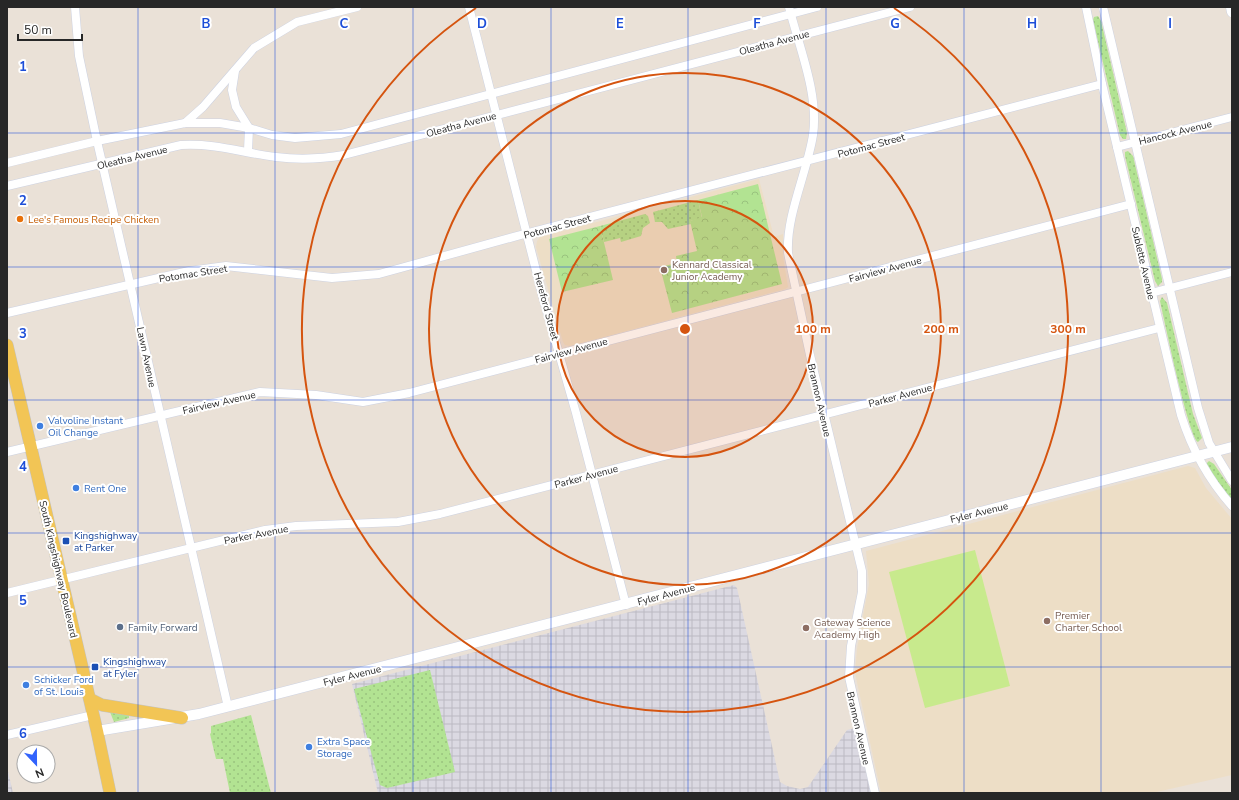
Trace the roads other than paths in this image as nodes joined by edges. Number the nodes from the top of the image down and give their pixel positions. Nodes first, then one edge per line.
1 (75, 7) edge
2 (357, 7) edge
3 (469, 7) edge
4 (817, 7) edge
5 (910, 7) edge
6 (1087, 7) edge
7 (1103, 7) edge
8 (1231, 7) edge
9 (790, 10) edge
10 (1232, 12) edge
11 (797, 36) junction
12 (236, 68) junction
13 (1102, 84) junction
14 (491, 93) junction
15 (497, 114) junction
16 (1232, 117) edge
17 (185, 123) junction
18 (249, 128) junction
19 (97, 141) junction
20 (1135, 142) junction
21 (1117, 147) junction
22 (248, 151) junction
23 (807, 161) junction
24 (7, 163) edge
25 (102, 164) junction
26 (7, 186) edge
27 (1130, 204) junction
28 (528, 233) junction
29 (1232, 272) edge
30 (130, 285) junction
31 (1170, 288) junction
32 (796, 293) junction
33 (1151, 293) junction
34 (7, 313) edge
35 (1160, 328) junction
36 (7, 345) edge
37 (559, 353) junction
38 (160, 415) junction
39 (824, 415) junction
40 (30, 446) junction
41 (1232, 447) edge
42 (7, 452) edge
43 (1213, 452) junction
44 (1197, 456) junction
45 (592, 475) junction
46 (1232, 481) edge
47 (1232, 506) edge
48 (856, 544) junction
49 (191, 548) junction
50 (61, 580) junction
51 (7, 593) edge
52 (626, 605) junction
53 (90, 699) junction
54 (228, 707) junction
55 (93, 715) junction
56 (182, 718) junction
57 (97, 731) junction
58 (7, 735) edge
59 (110, 793) edge
60 (874, 793) edge

1 - 19 street, Lawn Avenue
2 - 12 street
3 - 14 street, Hereford Street
4 - 9 street
5 - 11 street, Oleatha Avenue
6 - 13 street, Sublette Avenue
7 - 20 street, Sublette Avenue
8 - 10 street
9 - 11 street, Brannon Avenue
9 - 14 street
11 - 15 street, Oleatha Avenue
11 - 23 street, Brannon Avenue
12 - 17 street
12 - 18 street
13 - 21 street, Sublette Avenue
13 - 23 street, Potomac Street
14 - 15 street, Hereford Street
14 - 18 street
15 - 22 street, Oleatha Avenue
15 - 28 street, Hereford Street
16 - 20 street, Hancock Avenue
17 - 18 street
17 - 19 street
18 - 22 street
19 - 24 street
19 - 25 street, Lawn Avenue
20 - 21 street, Hancock Avenue
20 - 31 street, Sublette Avenue
21 - 27 street, Sublette Avenue
22 - 25 street, Oleatha Avenue
23 - 28 street, Potomac Street
23 - 32 street, Brannon Avenue
25 - 26 street, Oleatha Avenue
25 - 30 street, Lawn Avenue
27 - 32 street, Fairview Avenue
27 - 33 street, Sublette Avenue
28 - 30 street, Potomac Street
28 - 37 street, Hereford Street
29 - 31 street
30 - 34 street, Potomac Street
30 - 38 street, Lawn Avenue
31 - 33 street
31 - 43 street, Sublette Avenue
32 - 37 street, Fairview Avenue
32 - 39 street, Brannon Avenue
33 - 35 street, Sublette Avenue
35 - 39 street, Parker Avenue
35 - 44 street, Sublette Avenue
36 - 40 main road, South Kingshighway Boulevard
37 - 38 street, Fairview Avenue
37 - 45 street, Hereford Street
38 - 40 street, Fairview Avenue
38 - 49 street, Lawn Avenue
39 - 45 street, Parker Avenue
39 - 48 street, Brannon Avenue
40 - 42 street, Fairview Avenue
40 - 50 main road, South Kingshighway Boulevard
41 - 43 street, Fyler Avenue
43 - 44 street, Fyler Avenue
43 - 46 street, Sublette Avenue
44 - 47 street, Sublette Avenue
44 - 48 street, Fyler Avenue
45 - 49 street, Parker Avenue
45 - 52 street, Hereford Street
48 - 52 street, Fyler Avenue
48 - 60 street, Brannon Avenue
49 - 50 street, Parker Avenue
49 - 54 street, Lawn Avenue
50 - 51 street, Parker Avenue
50 - 53 main road, South Kingshighway Boulevard
52 - 54 street, Fyler Avenue
53 - 55 main road, South Kingshighway Boulevard
53 - 56 main road
54 - 56 street, Fyler Avenue
55 - 57 main road, South Kingshighway Boulevard
55 - 58 street
56 - 57 street, Fyler Avenue
57 - 59 main road, South Kingshighway Boulevard

